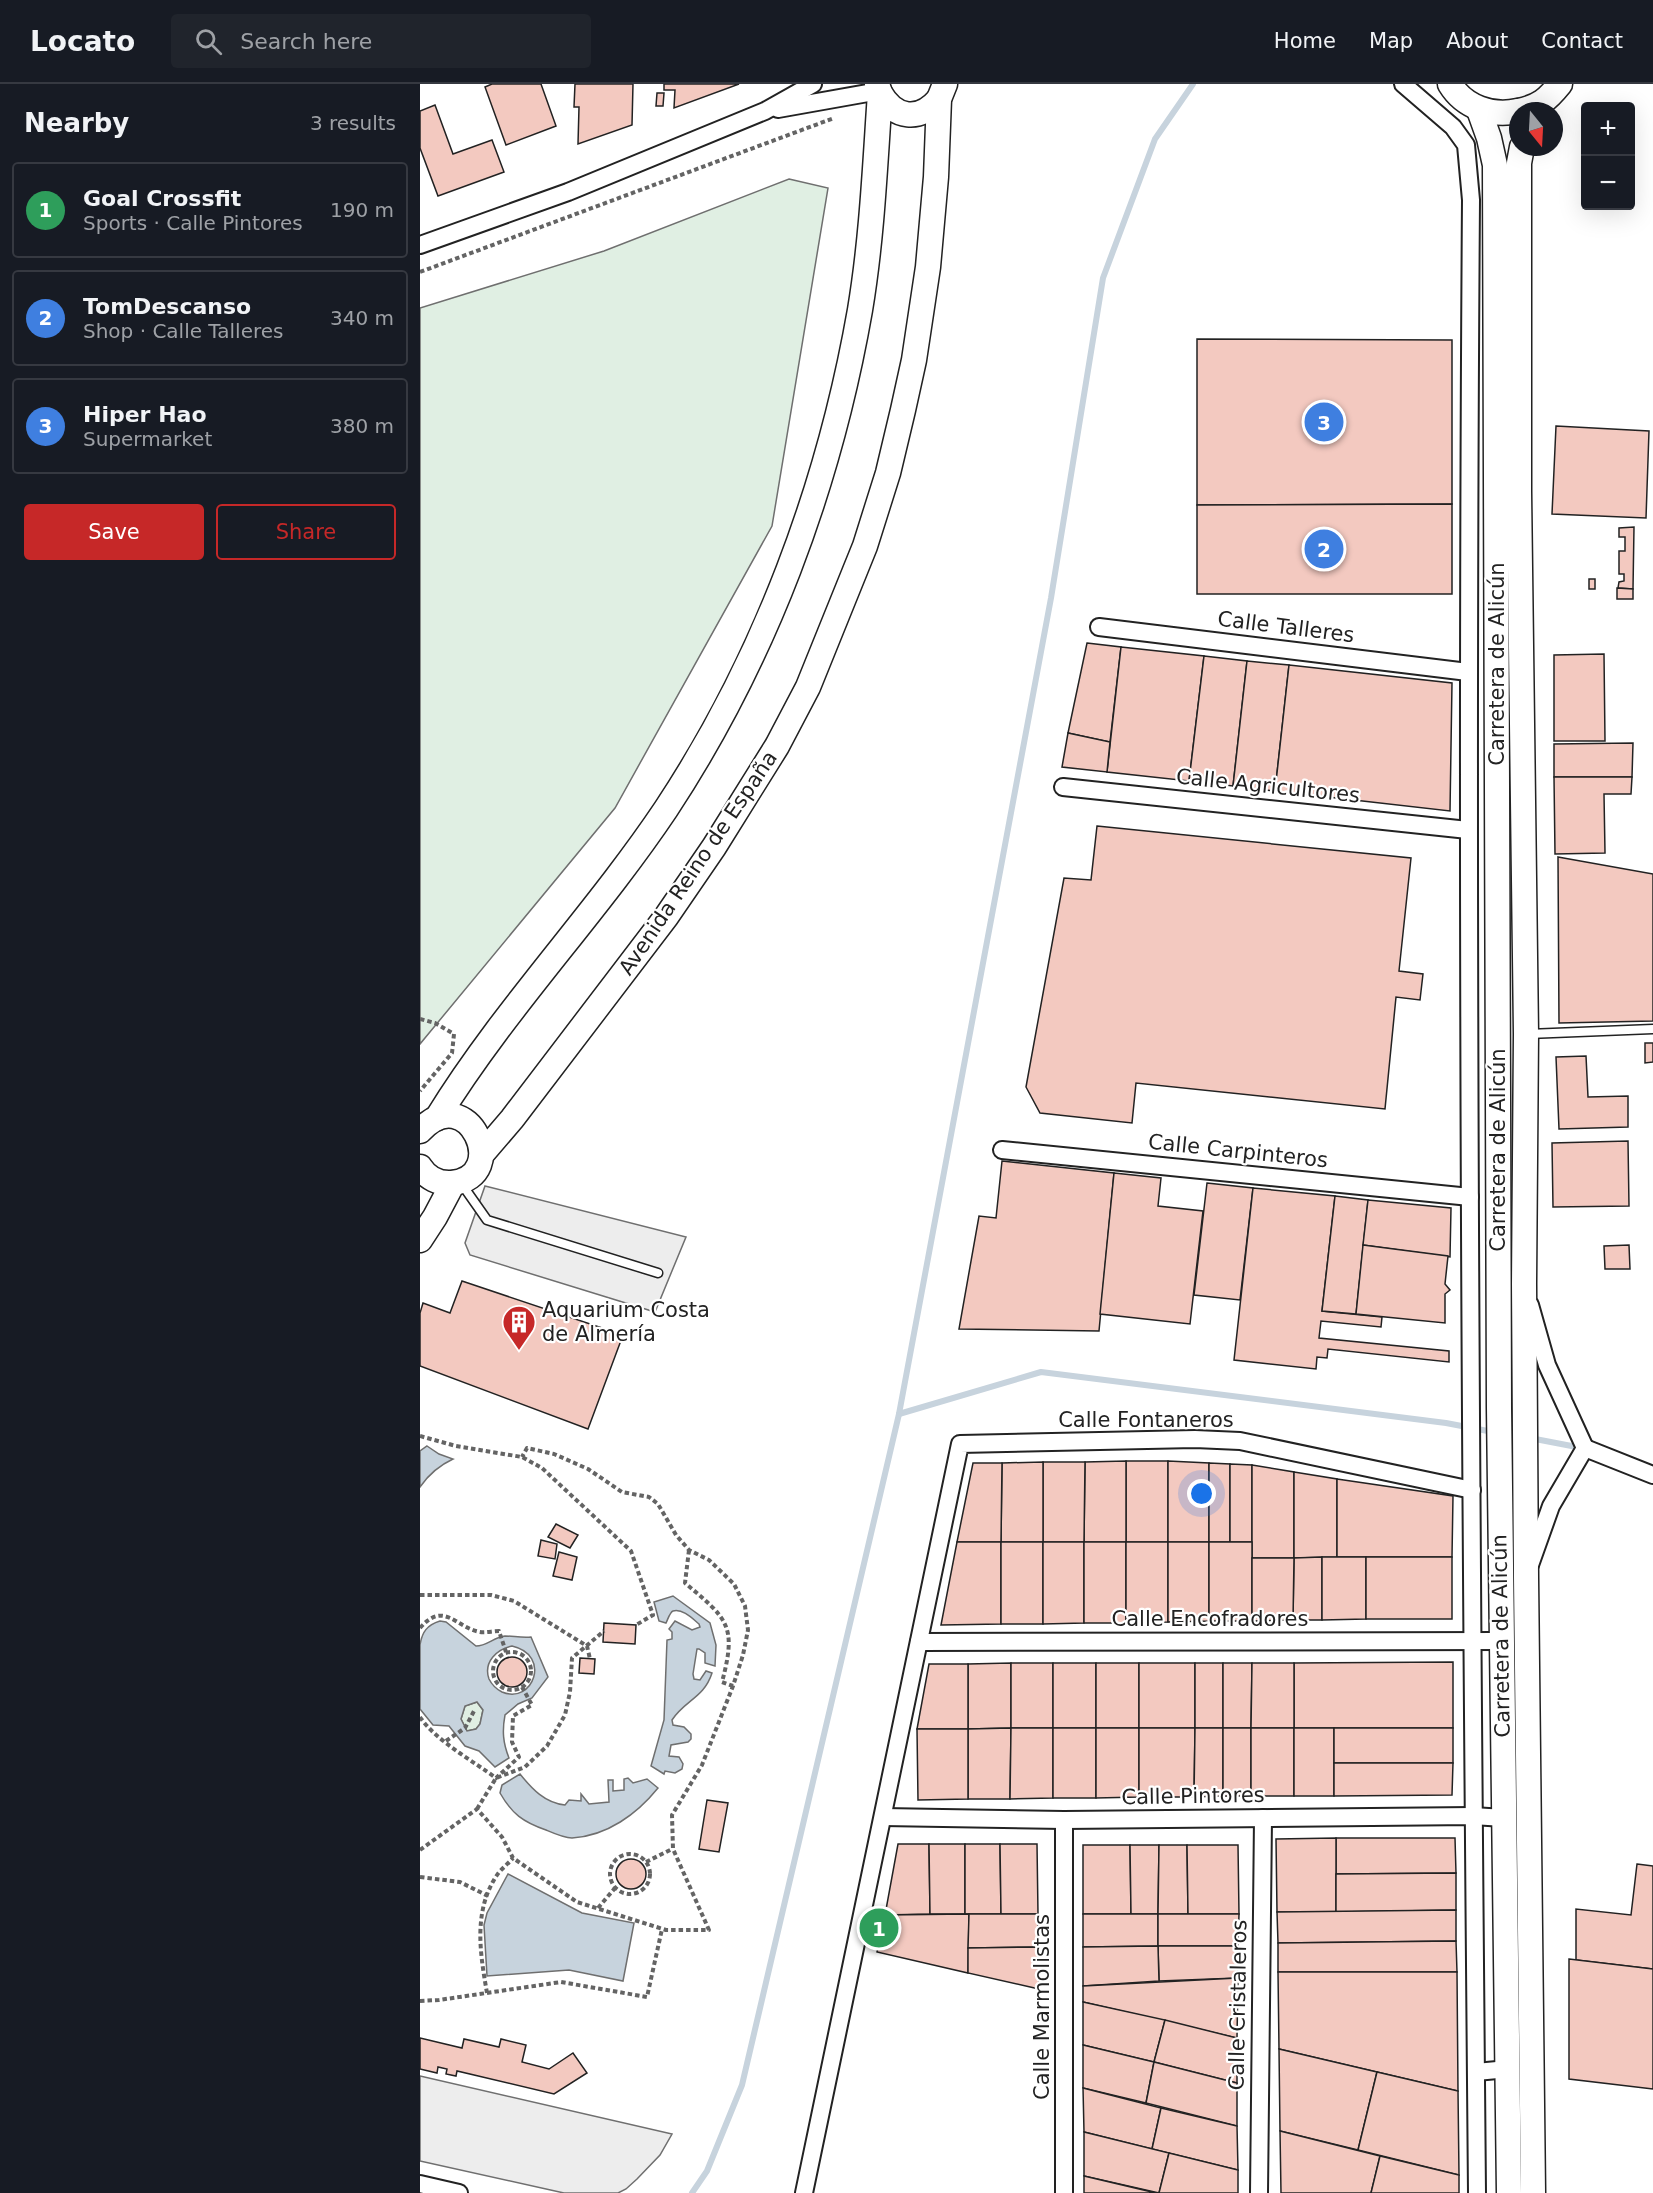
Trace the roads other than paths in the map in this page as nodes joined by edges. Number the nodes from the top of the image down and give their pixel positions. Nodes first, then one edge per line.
1 (813, 84) edge
2 (1403, 84) edge
3 (1450, 84) edge
4 (1560, 84) edge
5 (873, 91) edge
6 (942, 92) edge
7 (1543, 102) edge
8 (1479, 110) junction
9 (765, 111) junction
10 (1509, 114) edge
11 (1520, 156) edge
12 (420, 245) edge
13 (1099, 627) dead end
14 (1468, 672) junction
15 (1064, 787) dead end
16 (1468, 830) junction
17 (1653, 1029) edge
18 (1526, 1034) junction
19 (429, 1125) edge
20 (1002, 1150) dead end
21 (482, 1154) junction
22 (420, 1167) edge
23 (456, 1182) junction
24 (1470, 1197) junction
25 (420, 1240) edge
26 (658, 1273) dead end
27 (1524, 1284) junction
28 (1585, 1448) junction
29 (1653, 1474) edge
30 (1472, 1490) junction
31 (1526, 1577) junction
32 (1471, 1641) junction
33 (1501, 1641) junction
34 (919, 1642) junction
35 (1473, 1816) junction
36 (883, 1817) junction
37 (1263, 1818) junction
38 (1504, 1818) junction
39 (1064, 1820) junction
40 (1508, 2069) junction
41 (1476, 2072) junction
42 (420, 2184) edge
43 (459, 2193) edge
44 (804, 2193) edge
45 (1064, 2193) edge
46 (1259, 2193) edge
47 (1478, 2193) edge
48 (1509, 2193) edge
49 (1533, 2193) edge

1 - 9 street
2 - 14 street
3 - 8 main road
4 - 7 main road
5 - 6 main road
5 - 9 street
5 - 19 main road
6 - 21 main road, Avenida Reino de España
8 - 10 main road
8 - 33 main road, Carretera de Alicún
9 - 12 street
11 - 18 main road, Carretera de Alicún
13 - 14 street, Calle Talleres
14 - 16 street
15 - 16 street, Calle Agricultores
16 - 24 street
17 - 18 lane
18 - 27 main road, Carretera de Alicún
19 - 21 main road
20 - 24 street, Calle Carpinteros
21 - 23 main road, Avenida Reino de España
22 - 23 main road
23 - 25 main road
23 - 26 lane
24 - 30 street
27 - 28 street
27 - 31 main road, Carretera de Alicún
28 - 29 street
28 - 31 street
30 - 32 street
30 - 34 street, Calle Fontaneros
31 - 49 main road, Carretera de Alicún
32 - 33 street, Calle Encofradores
32 - 34 street, Calle Encofradores
32 - 35 street
33 - 38 main road, Carretera de Alicún
34 - 36 street
35 - 37 street, Calle Pintores
35 - 38 street, Calle Pintores
35 - 41 street
36 - 39 street, Calle Pintores
36 - 44 street
37 - 39 street, Calle Pintores
37 - 46 street, Calle Cristaleros
38 - 40 main road, Carretera de Alicún
39 - 45 street, Calle Marmolistas
40 - 41 street
40 - 48 main road, Carretera de Alicún
41 - 47 street
42 - 43 street

